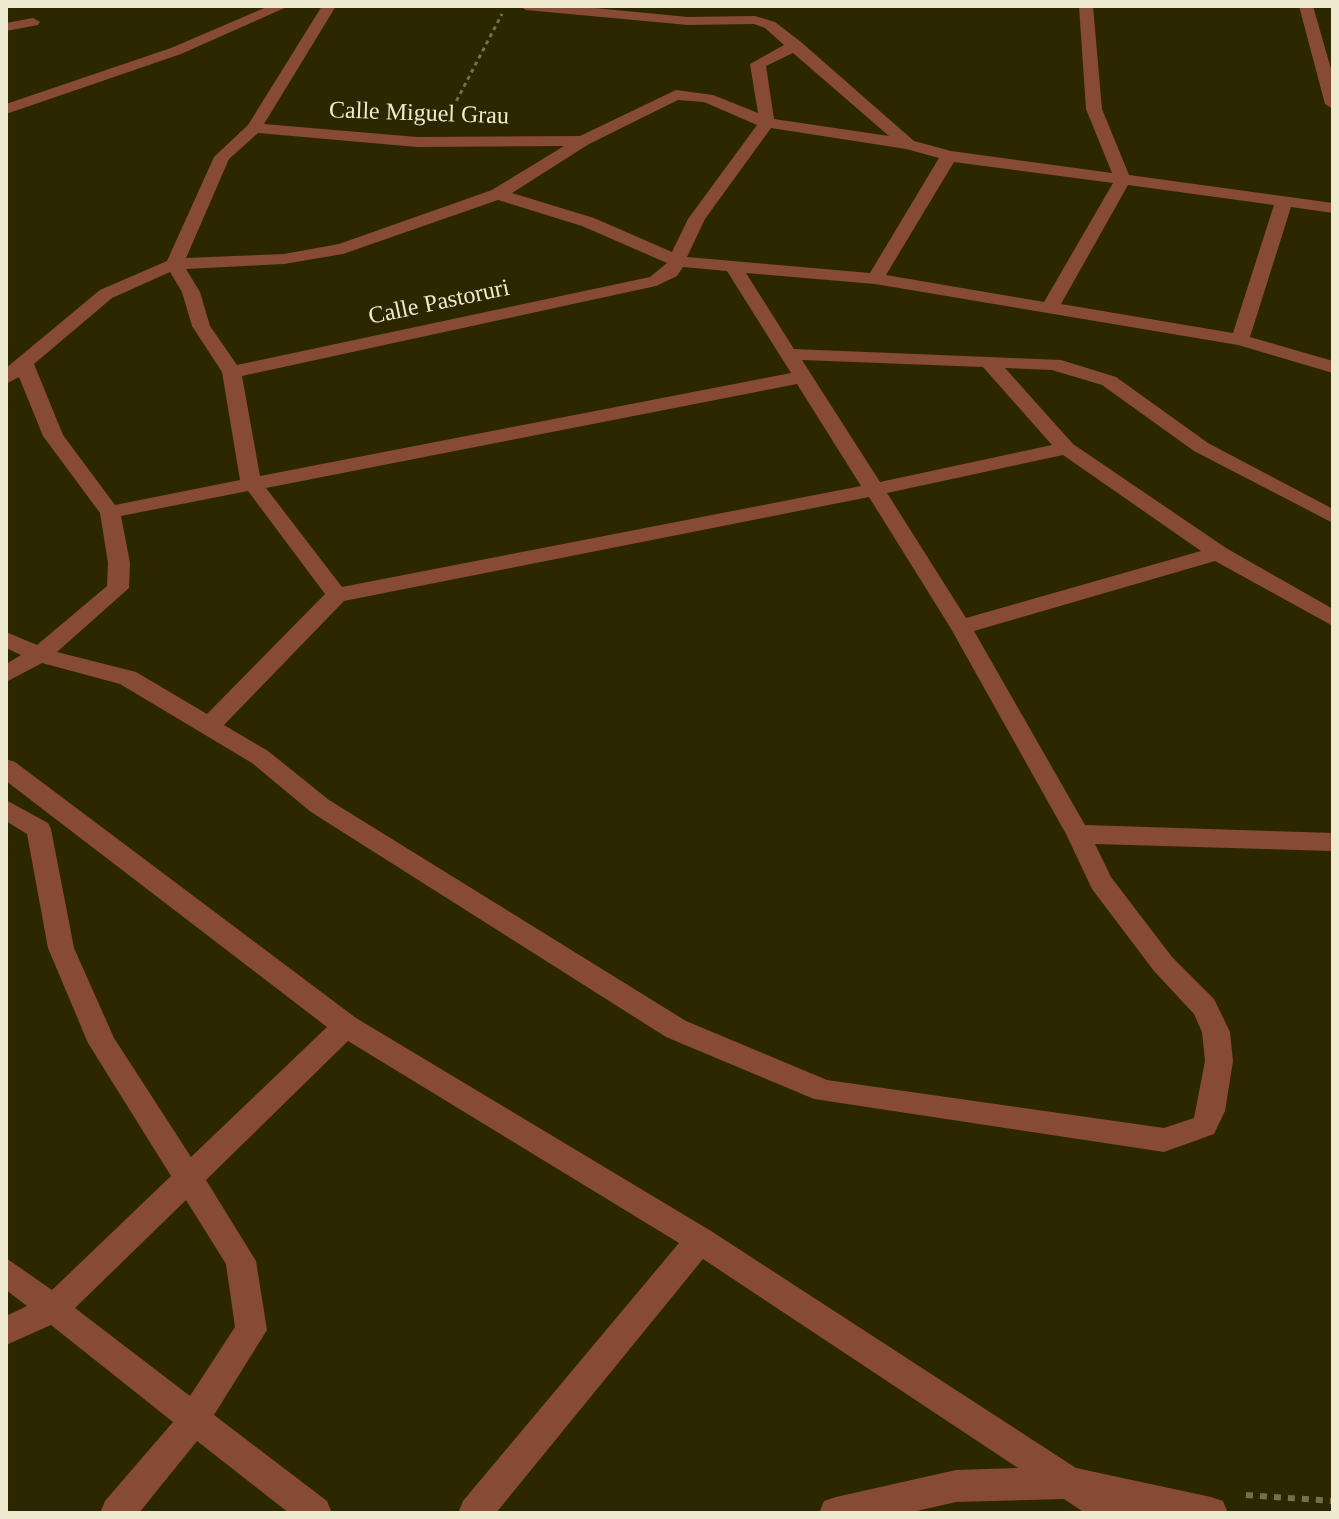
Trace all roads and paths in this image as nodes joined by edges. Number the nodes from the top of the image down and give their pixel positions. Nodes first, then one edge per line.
1 (282, 6) edge
2 (329, 6) edge
3 (506, 6) edge
4 (526, 6) edge
5 (1086, 6) edge
6 (1306, 6) edge
7 (33, 22) dead end
8 (6, 27) edge
9 (796, 45) junction
10 (1333, 104) edge
11 (6, 109) edge
12 (767, 123) junction
13 (254, 128) junction
14 (583, 141) junction
15 (434, 142) junction
16 (908, 144) junction
17 (949, 156) junction
18 (1123, 180) junction
19 (498, 194) junction
20 (1284, 202) junction
21 (1333, 208) edge
22 (678, 261) junction
23 (174, 264) junction
24 (732, 265) junction
25 (875, 279) junction
26 (1050, 307) junction
27 (1240, 340) junction
28 (786, 354) junction
29 (989, 362) junction
30 (24, 364) junction
31 (1333, 367) edge
32 (232, 372) junction
33 (801, 377) junction
34 (6, 378) edge
35 (1066, 448) junction
36 (251, 482) junction
37 (873, 490) junction
38 (110, 512) junction
39 (1333, 517) edge
40 (1218, 553) junction
41 (337, 595) junction
42 (1333, 619) edge
43 (961, 627) junction
44 (6, 639) edge
45 (39, 655) junction
46 (6, 674) edge
47 (209, 726) junction
48 (6, 768) edge
49 (6, 809) edge
50 (1078, 834) junction
51 (1333, 842) edge
52 (346, 1026) junction
53 (188, 1179) junction
54 (700, 1240) junction
55 (6, 1272) edge
56 (53, 1309) junction
57 (6, 1331) edge
58 (194, 1418) junction
59 (1069, 1483) junction
60 (117, 1513) edge
61 (315, 1513) edge
62 (475, 1513) edge
63 (836, 1513) edge
64 (1114, 1513) edge
65 (1211, 1513) edge

1 - 11 street
2 - 13 street
3 - 15 path
4 - 9 street
5 - 18 street
6 - 10 street
7 - 8 street
9 - 12 street
9 - 16 street
12 - 14 street
12 - 16 street
12 - 22 street
13 - 15 street, Calle Miguel Grau
13 - 23 street
14 - 15 street, Calle Miguel Grau
14 - 19 street
16 - 17 street
17 - 18 street
17 - 25 street
18 - 20 street
18 - 26 street
19 - 22 street
19 - 23 street
20 - 21 street
20 - 27 street
22 - 24 street
22 - 32 street, Calle Pastoruri
23 - 30 street
23 - 32 street
24 - 25 street
24 - 28 street
25 - 26 street
26 - 27 street
27 - 31 street
28 - 29 street
28 - 33 street
29 - 35 street
29 - 39 street
30 - 34 street
30 - 38 street
32 - 36 street
33 - 36 street
33 - 37 street
35 - 37 street
35 - 40 street
36 - 38 street
36 - 41 street
37 - 41 street
37 - 43 street
38 - 45 street
40 - 42 street
40 - 43 street
41 - 47 street
43 - 50 street
44 - 45 street
45 - 46 street
45 - 47 street
47 - 50 street
48 - 52 street
49 - 53 street
50 - 51 street
52 - 53 street
52 - 54 street
53 - 56 street
53 - 58 street
54 - 59 street
54 - 62 street
55 - 56 street
56 - 57 street
56 - 58 street
58 - 60 street
58 - 61 street
59 - 63 street
59 - 64 street
59 - 65 street

